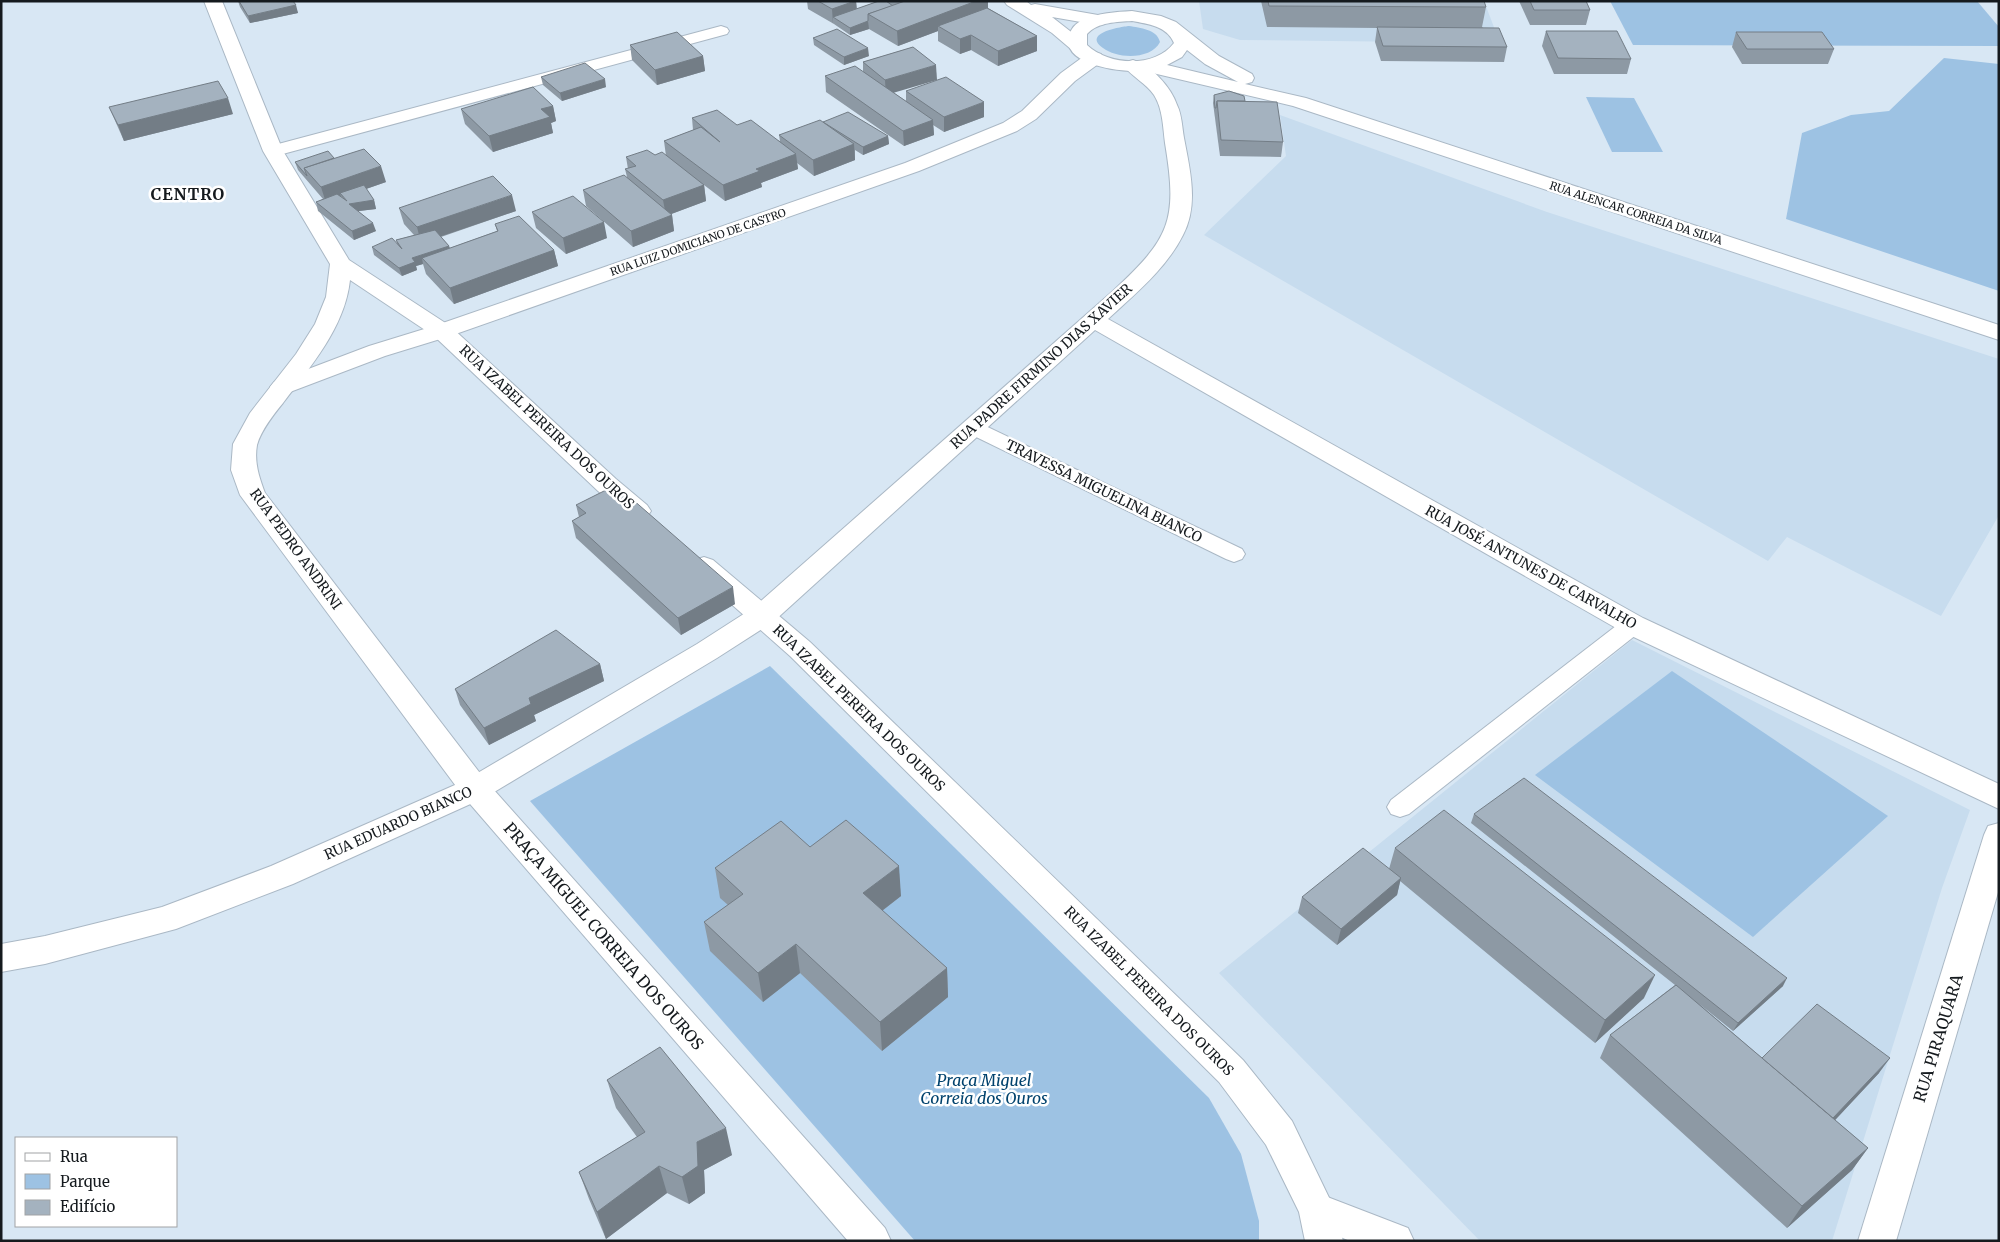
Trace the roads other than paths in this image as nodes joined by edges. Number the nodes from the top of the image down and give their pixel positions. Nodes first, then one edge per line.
1 (213, 1) edge
2 (1140, 1) edge
3 (1155, 1) edge
4 (1018, 4) edge
5 (1116, 17) junction
6 (1098, 20) junction
7 (721, 31) dead end
8 (1176, 31) junction
9 (1086, 52) junction
10 (1138, 66) junction
11 (1299, 102) junction
12 (273, 151) junction
13 (341, 264) junction
14 (1093, 320) junction
15 (442, 331) junction
16 (1999, 333) edge
17 (282, 387) junction
18 (975, 428) junction
19 (659, 528) edge
20 (688, 553) edge
21 (1234, 554) dead end
22 (763, 615) junction
23 (1633, 625) junction
24 (475, 789) junction
25 (1990, 793) edge
26 (1400, 807) dead end
27 (1999, 835) edge
28 (1, 958) edge
29 (1321, 1225) edge
30 (872, 1241) edge
31 (1395, 1241) edge
32 (1877, 1241) edge

1 - 12 street
2 - 5 street
3 - 8 street
4 - 6 street
4 - 9 street
5 - 6 street
5 - 8 street
6 - 9 street
7 - 12 lane
8 - 10 street
8 - 11 street, RUA ALENCAR CORREIA DA SILVA
9 - 10 street
9 - 15 street, RUA LUIZ DOMICIANO DE CASTRO
10 - 11 street, RUA ALENCAR CORREIA DA SILVA
10 - 14 street, RUA PADRE FIRMINO DIAS XAVIER
11 - 16 street, RUA ALENCAR CORREIA DA SILVA
12 - 13 street
13 - 15 street, RUA IZABEL PEREIRA DOS OUROS
13 - 17 street, RUA PEDRO ANDRINI
14 - 18 street, RUA PADRE FIRMINO DIAS XAVIER
14 - 23 street, RUA JOSÉ ANTUNES DE CARVALHO
15 - 17 street, RUA LUIZ DOMICIANO DE CASTRO
15 - 19 street, RUA IZABEL PEREIRA DOS OUROS
17 - 24 street, RUA PEDRO ANDRINI
18 - 21 lane, TRAVESSA MIGUELINA BIANCO
18 - 22 street, RUA PADRE FIRMINO DIAS XAVIER
20 - 22 street, RUA IZABEL PEREIRA DOS OUROS
22 - 24 street, RUA EDUARDO BIANCO
22 - 29 street, RUA IZABEL PEREIRA DOS OUROS
23 - 25 street, RUA JOSÉ ANTUNES DE CARVALHO
23 - 26 lane
24 - 28 street, RUA EDUARDO BIANCO
24 - 30 street, PRAÇA MIGUEL CORREIA DOS OUROS
27 - 32 street, RUA PIRAQUARA
29 - 31 street

